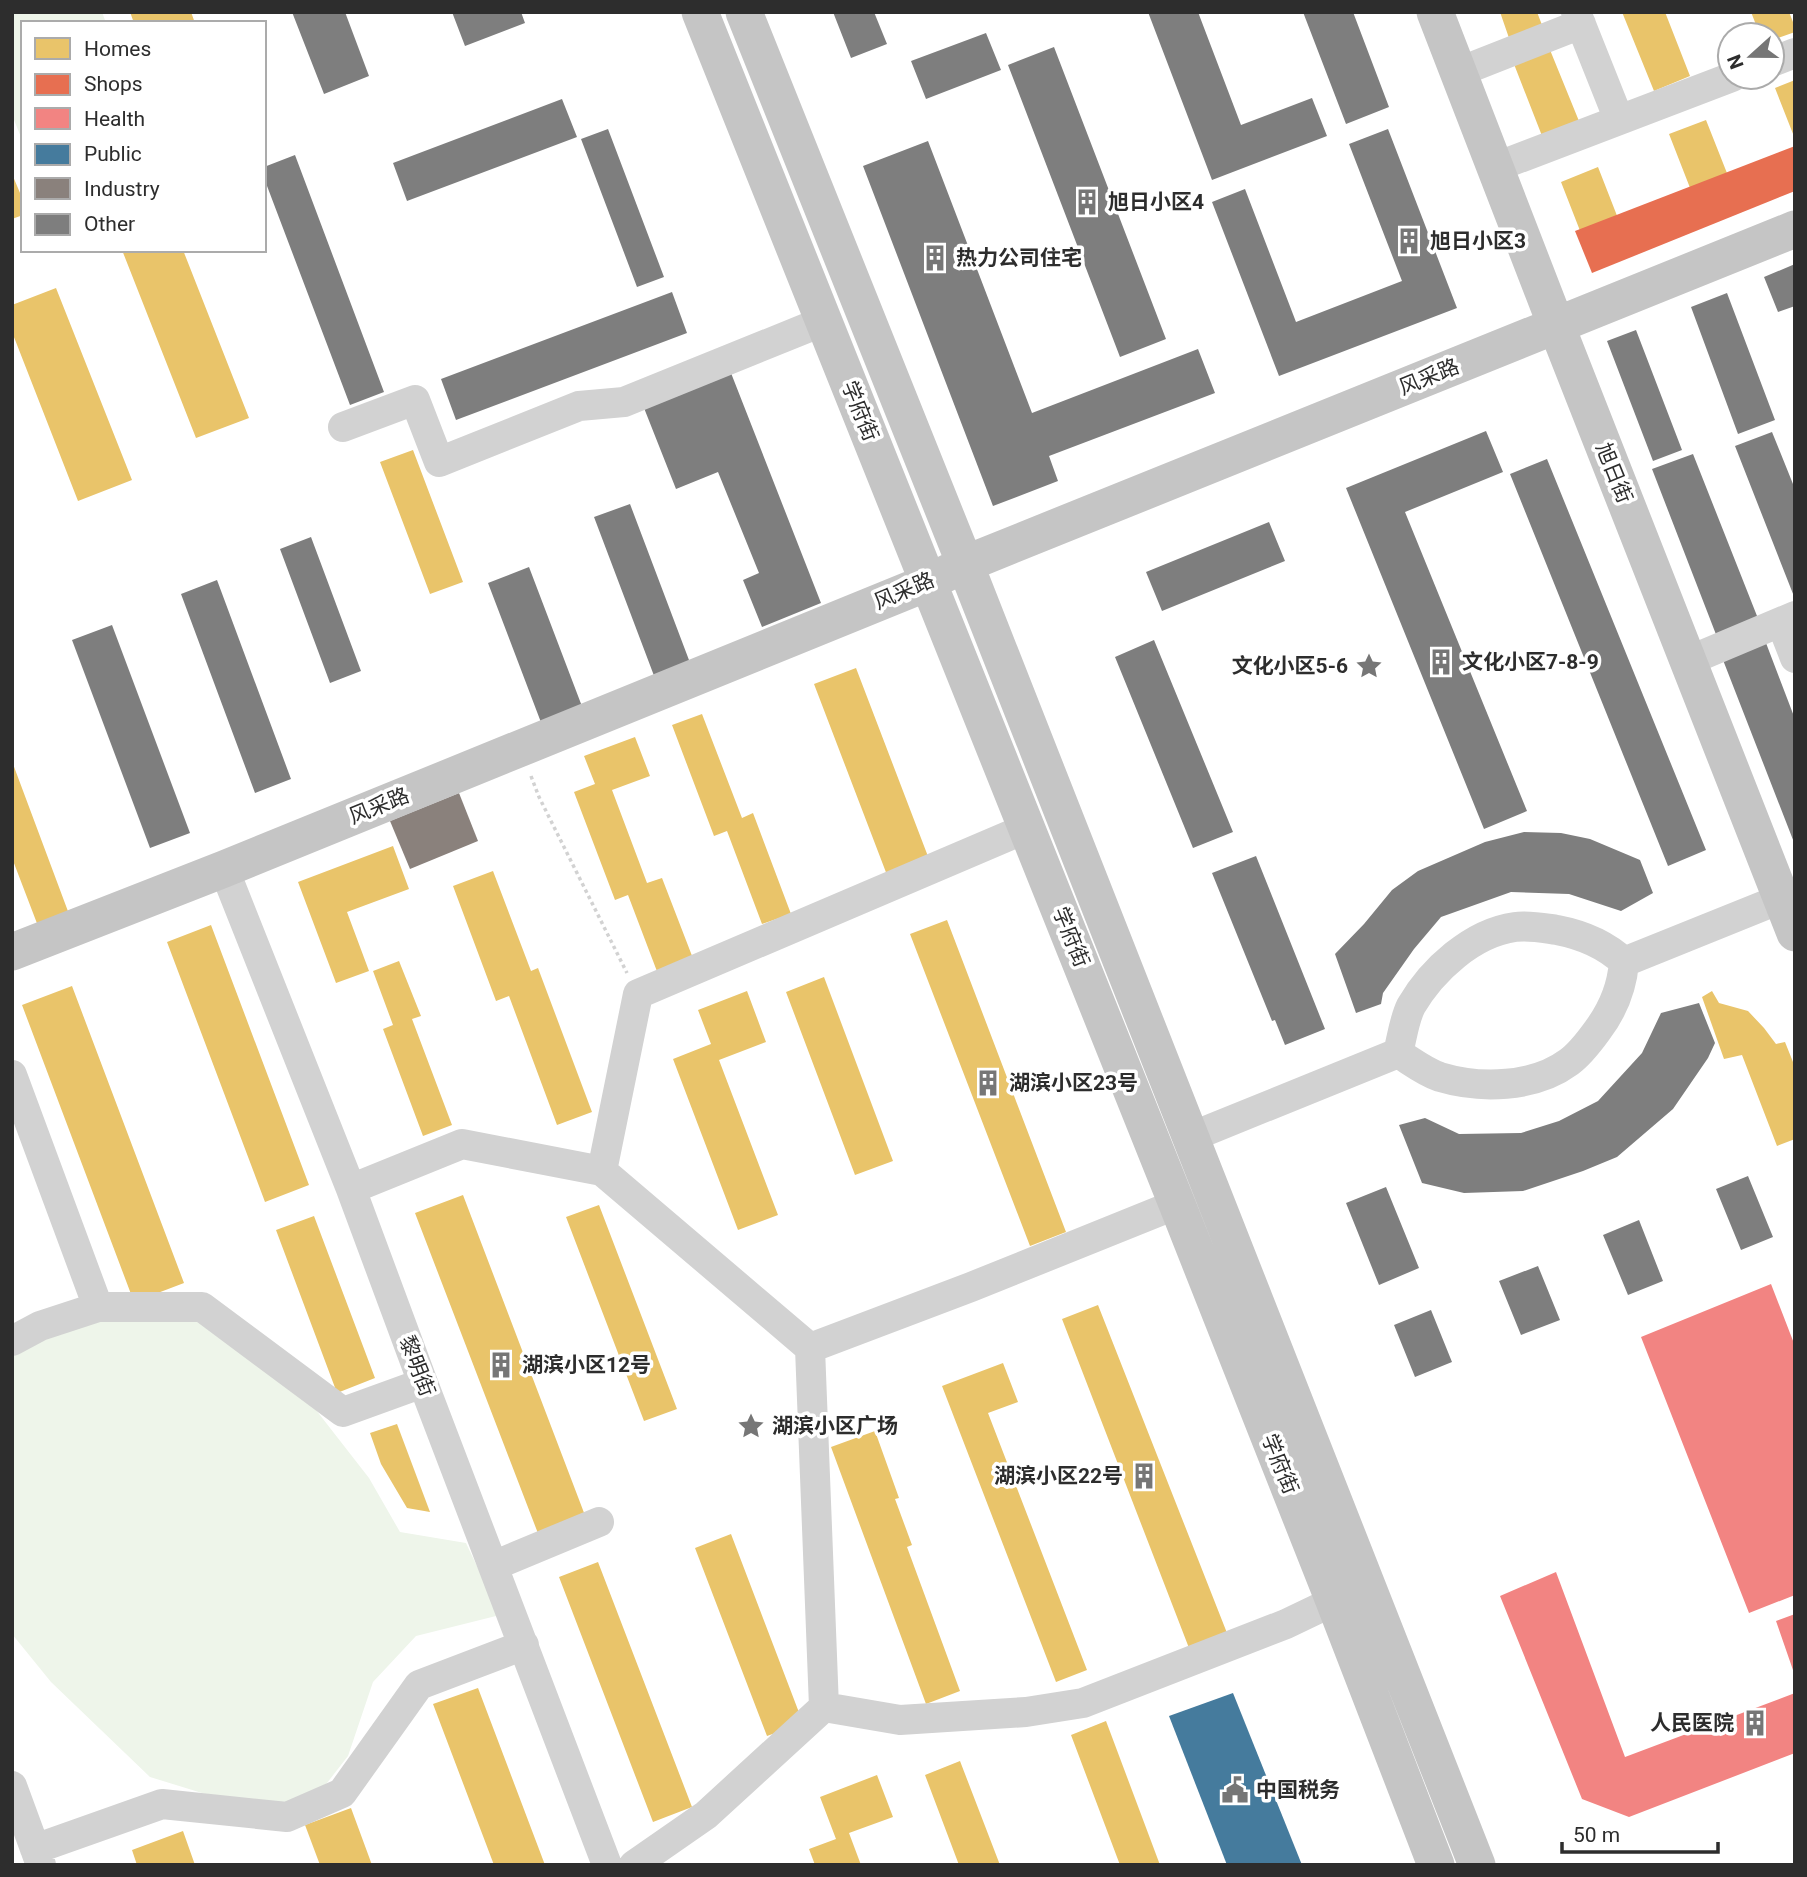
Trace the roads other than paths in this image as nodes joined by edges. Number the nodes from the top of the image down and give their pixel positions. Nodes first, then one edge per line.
1 (700, 12) edge
2 (744, 12) edge
3 (1436, 12) edge
4 (1579, 18) edge
5 (1459, 72) junction
6 (1716, 83) edge
7 (1619, 120) junction
8 (1496, 167) junction
9 (1795, 229) edge
10 (824, 321) junction
11 (1556, 325) junction
12 (343, 426) dead end
13 (965, 564) junction
14 (929, 582) junction
15 (1788, 619) edge
16 (1795, 658) edge
17 (1688, 661) junction
18 (1027, 828) junction
19 (224, 869) junction
20 (1788, 896) edge
21 (1795, 933) edge
22 (12, 952) edge
23 (1624, 962) junction
24 (1398, 1053) junction
25 (12, 1076) edge
26 (1191, 1137) junction
27 (602, 1171) junction
28 (351, 1189) junction
29 (1177, 1204) junction
30 (99, 1307) junction
31 (1261, 1314) junction
32 (1226, 1328) junction
33 (12, 1341) edge
34 (810, 1348) junction
35 (423, 1383) junction
36 (599, 1522) dead end
37 (493, 1566) junction
38 (1334, 1601) junction
39 (524, 1645) junction
40 (824, 1707) junction
41 (12, 1786) edge
42 (38, 1857) edge
43 (607, 1865) edge
44 (634, 1865) edge
45 (1436, 1865) edge
46 (1478, 1865) edge

1 - 10 main road, 学府街
2 - 13 main road, 学府街
3 - 5 main road, 旭日街
4 - 5 street
4 - 7 street
5 - 8 main road, 旭日街
6 - 7 street
7 - 8 street
8 - 11 main road, 旭日街
9 - 11 main road, 风采路
10 - 12 street
10 - 14 main road, 学府街
11 - 13 main road, 风采路
11 - 17 main road, 旭日街
13 - 14 main road, 风采路
13 - 26 main road, 学府街
14 - 18 main road, 学府街
14 - 19 main road, 风采路
15 - 16 street
15 - 17 street
17 - 20 main road, 旭日街
18 - 27 street
18 - 29 main road, 学府街
19 - 22 main road, 风采路
19 - 28 street, 黎明街
20 - 21 main road, 旭日街
20 - 23 street
23 - 24 street
23 - 24 street
24 - 26 street
25 - 30 street
26 - 31 main road, 学府街
27 - 28 street
27 - 34 street
28 - 35 street, 黎明街
29 - 32 main road, 学府街
29 - 34 street
30 - 33 street
30 - 35 street
31 - 32 main road
31 - 46 main road, 学府街
32 - 38 main road, 学府街
34 - 40 street
35 - 37 street, 黎明街
36 - 37 street
37 - 39 street, 黎明街
38 - 40 street
38 - 45 main road, 学府街
39 - 42 street
39 - 43 street, 黎明街
40 - 44 street
41 - 42 street

